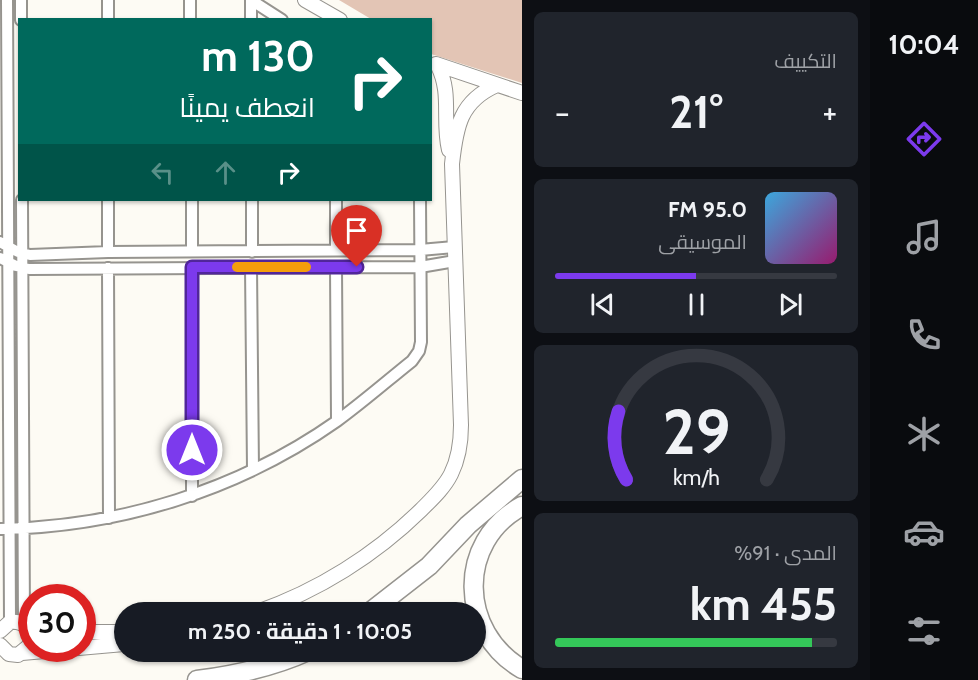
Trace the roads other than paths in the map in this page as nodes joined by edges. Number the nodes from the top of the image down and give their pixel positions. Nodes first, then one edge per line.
1 (7, 0) edge
2 (21, 0) edge
3 (108, 0) edge
4 (190, 0) edge
5 (251, 0) edge
6 (305, 0) edge
7 (21, 18) edge
8 (108, 18) edge
9 (190, 18) edge
10 (251, 18) edge
11 (279, 18) edge
12 (336, 18) edge
13 (434, 64) edge
14 (466, 75) junction
15 (497, 85) junction
16 (447, 92) junction
17 (522, 93) edge
18 (473, 100) junction
19 (4, 161) edge
20 (452, 164) junction
21 (22, 201) edge
22 (108, 201) edge
23 (192, 201) edge
24 (252, 201) edge
25 (336, 201) edge
26 (420, 201) edge
27 (4, 245) edge
28 (336, 250) junction
29 (420, 250) junction
30 (192, 251) junction
31 (108, 252) junction
32 (252, 252) junction
33 (23, 254) junction
34 (454, 254) junction
35 (4, 261) edge
36 (192, 267) junction
37 (251, 267) junction
38 (336, 267) junction
39 (420, 267) junction
40 (23, 268) junction
41 (108, 268) junction
42 (337, 420) junction
43 (253, 470) junction
44 (522, 479) edge
45 (192, 496) junction
46 (522, 506) edge
47 (109, 518) junction
48 (5, 529) edge
49 (24, 529) junction
50 (280, 602) edge
51 (383, 602) edge
52 (13, 625) edge
53 (96, 632) edge
54 (114, 632) edge
55 (114, 645) edge
56 (8, 651) edge
57 (283, 662) edge
58 (522, 669) edge
59 (197, 680) edge

1 - 19 street
2 - 7 street
3 - 8 street
4 - 9 street
5 - 10 street
5 - 11 street
6 - 12 street
13 - 14 street
13 - 16 street
14 - 15 street
14 - 16 street
14 - 18 street
15 - 17 street
15 - 18 street
16 - 18 street
16 - 20 street
18 - 20 street
19 - 27 street
20 - 34 street
21 - 33 street
22 - 31 street
23 - 30 street
24 - 32 street
25 - 28 street
26 - 29 street
27 - 33 street
27 - 35 street
28 - 29 street
28 - 32 street
29 - 34 street
29 - 39 street
30 - 31 street
30 - 32 street
31 - 33 street
33 - 40 street
34 - 39 street
34 - 50 street
35 - 40 street
35 - 48 street
36 - 37 street
36 - 41 street
36 - 45 street
37 - 38 street
37 - 43 street
38 - 39 street
38 - 42 street
39 - 42 street
40 - 41 street
40 - 49 street
41 - 47 street
42 - 43 street
43 - 45 street
44 - 51 highway
45 - 47 street
46 - 58 highway
47 - 49 street
48 - 49 street
48 - 52 street
49 - 52 street
52 - 56 street
53 - 54 street
55 - 56 street
57 - 59 highway

